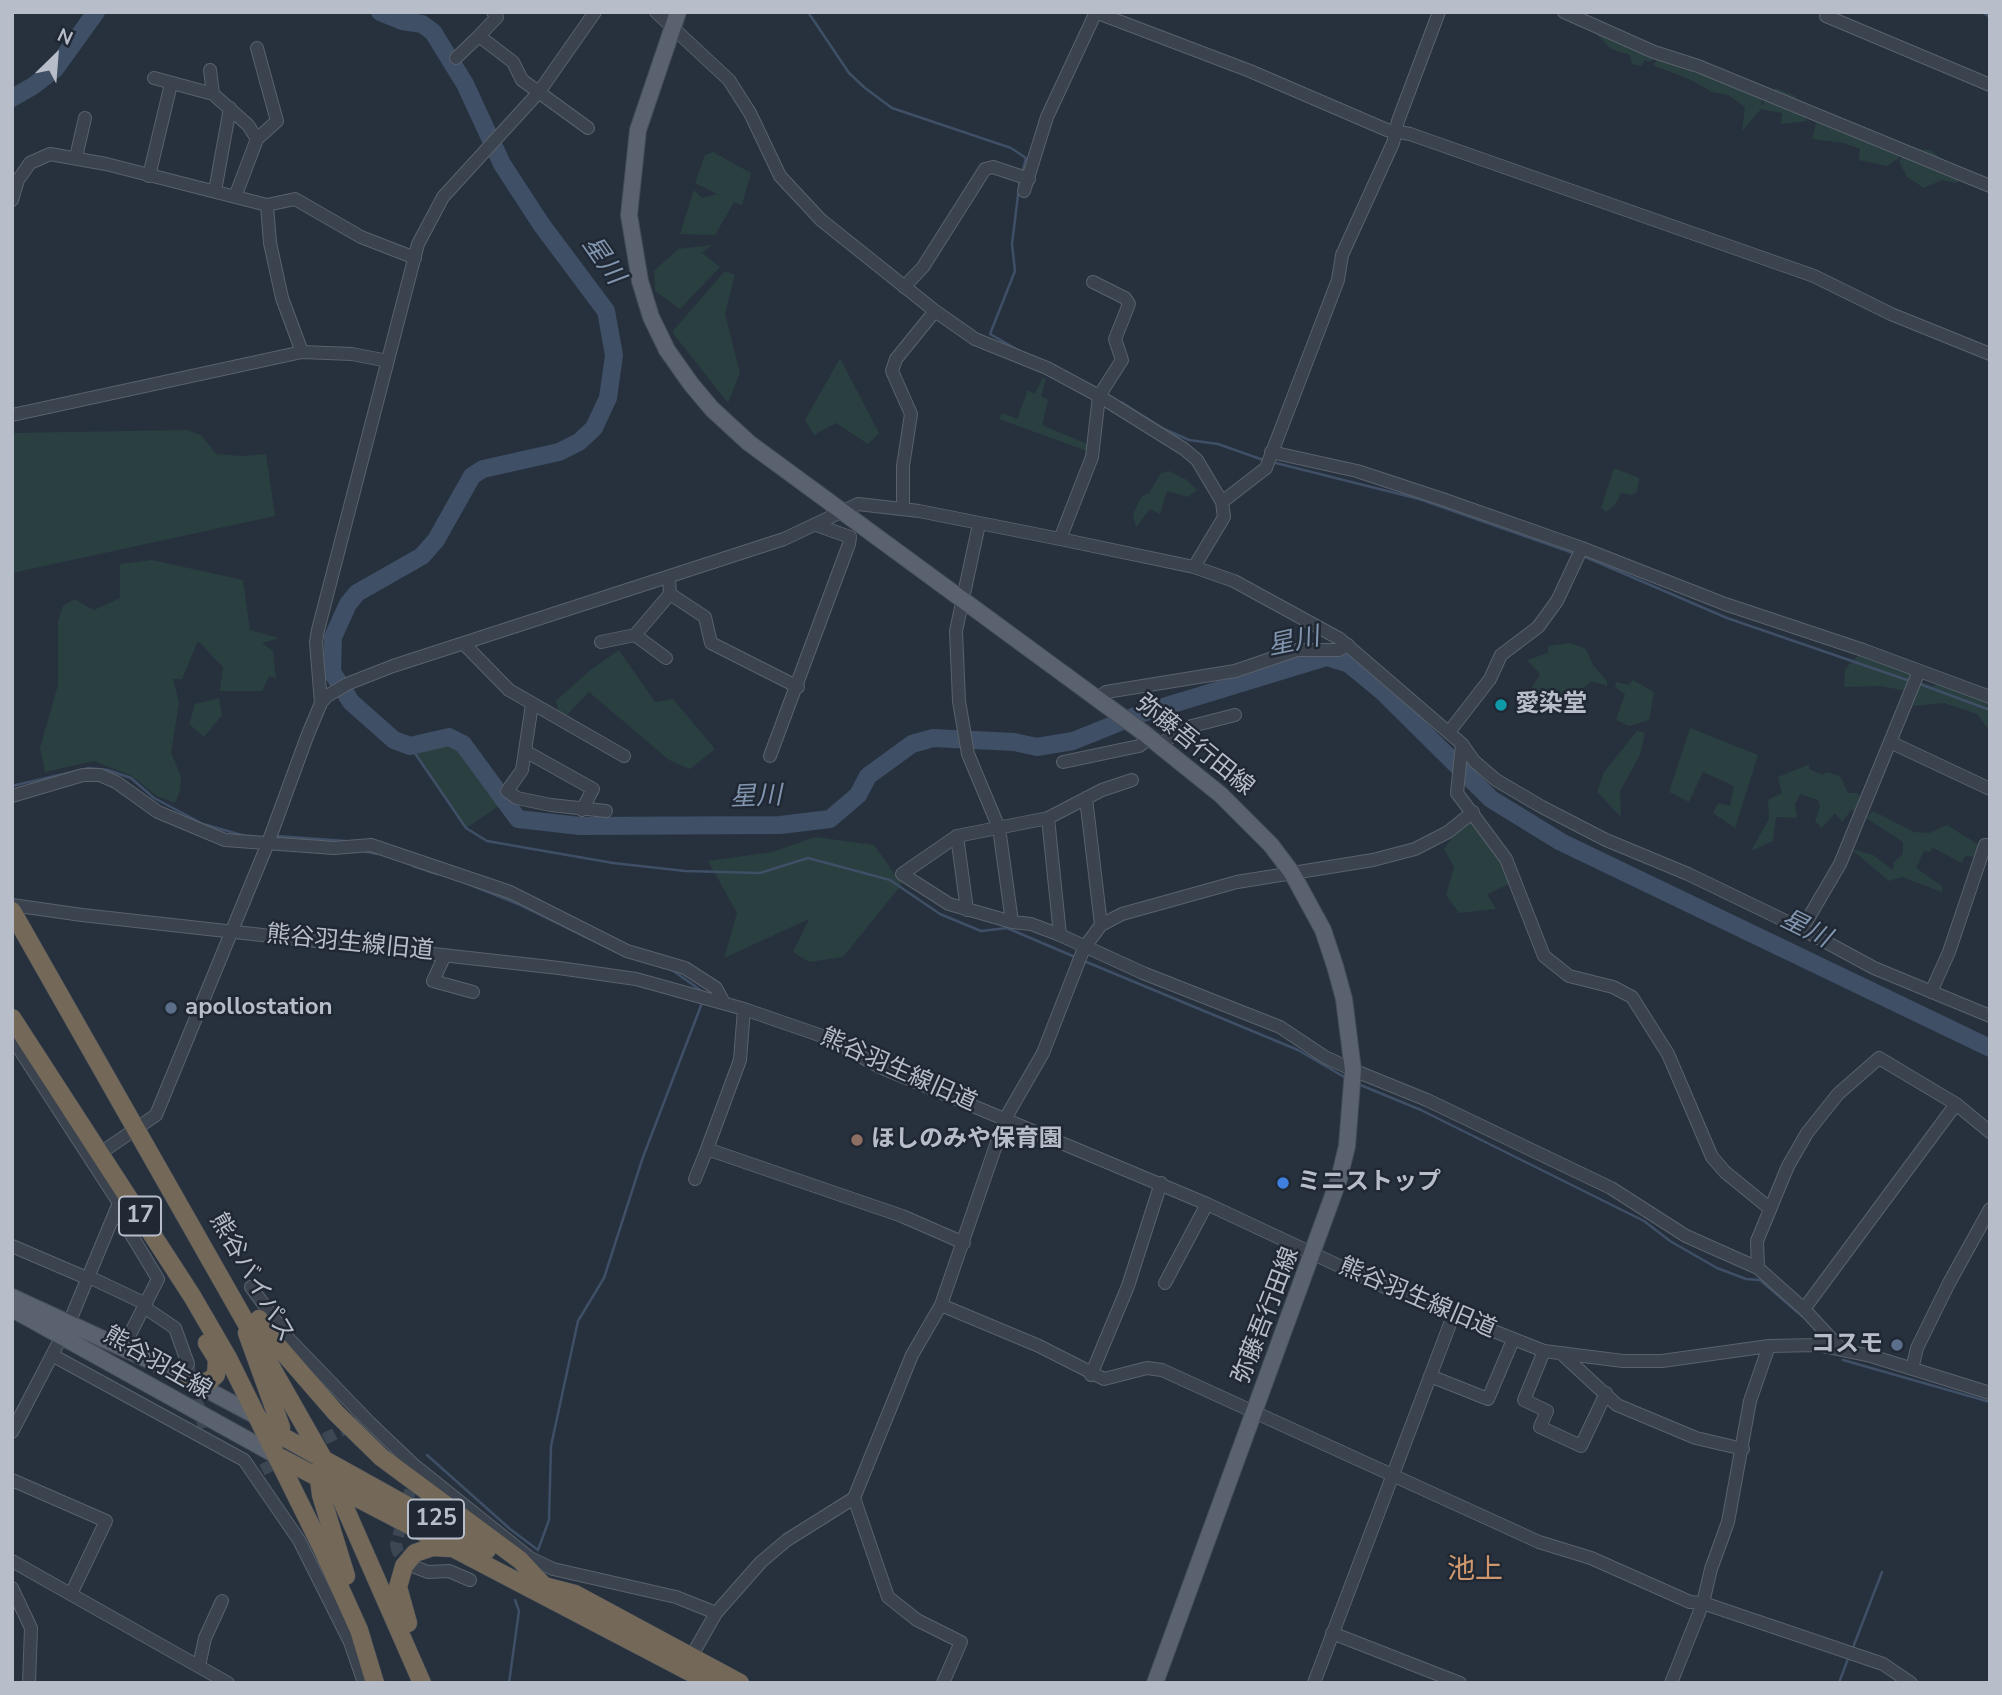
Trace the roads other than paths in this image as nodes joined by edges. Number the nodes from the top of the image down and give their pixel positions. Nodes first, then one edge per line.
1 (493, 12) edge
2 (595, 12) edge
3 (656, 12) edge
4 (1096, 12) edge
5 (1439, 12) edge
6 (1564, 12) edge
7 (1826, 16) dead end
8 (675, 20) edge
9 (479, 36) junction
10 (257, 48) dead end
11 (456, 58) dead end
12 (210, 71) dead end
13 (154, 78) dead end
14 (171, 84) junction
15 (1990, 85) edge
16 (539, 92) junction
17 (213, 94) junction
18 (230, 108) junction
19 (85, 118) dead end
20 (588, 128) dead end
21 (1396, 131) junction
22 (257, 139) junction
23 (76, 157) junction
24 (149, 176) junction
25 (1990, 186) edge
26 (215, 191) junction
27 (234, 197) junction
28 (12, 200) edge
29 (267, 205) junction
30 (415, 258) junction
31 (1093, 282) dead end
32 (905, 287) junction
33 (935, 311) junction
34 (302, 352) junction
35 (1990, 354) edge
36 (388, 361) junction
37 (1099, 396) junction
38 (12, 415) edge
39 (1271, 452) junction
40 (1222, 502) junction
41 (903, 509) junction
42 (842, 511) junction
43 (979, 524) junction
44 (816, 526) junction
45 (1060, 539) junction
46 (1581, 548) junction
47 (1194, 567) junction
48 (669, 577) junction
49 (670, 594) junction
50 (961, 600) junction
51 (635, 635) junction
52 (601, 642) dead end
53 (464, 644) junction
54 (1348, 645) junction
55 (666, 658) dead end
56 (1919, 671) junction
57 (797, 687) junction
58 (1990, 697) edge
59 (324, 699) junction
60 (1100, 701) junction
61 (532, 704) junction
62 (1235, 715) dead end
63 (1448, 732) junction
64 (1151, 739) junction
65 (1890, 742) junction
66 (1462, 744) junction
67 (525, 751) junction
68 (624, 756) dead end
69 (770, 756) dead end
70 (1063, 762) dead end
71 (1132, 780) dead end
72 (1990, 789) edge
73 (12, 796) edge
74 (1086, 798) junction
75 (582, 810) junction
76 (606, 810) dead end
77 (1473, 812) junction
78 (1048, 818) junction
79 (999, 828) junction
80 (957, 836) junction
81 (270, 839) junction
82 (1990, 845) edge
83 (1292, 873) junction
84 (12, 905) edge
85 (967, 910) junction
86 (12, 911) edge
87 (1012, 922) junction
88 (1101, 926) junction
89 (1802, 929) junction
90 (233, 931) junction
91 (1060, 935) junction
92 (1084, 948) junction
93 (445, 955) junction
94 (473, 992) dead end
95 (1931, 992) junction
96 (711, 999) junction
97 (744, 1009) junction
98 (1990, 1016) edge
99 (14, 1024) edge
100 (1353, 1070) junction
101 (1956, 1104) junction
102 (1005, 1119) junction
103 (137, 1130) junction
104 (1990, 1132) edge
105 (707, 1149) junction
106 (99, 1154) junction
107 (1713, 1158) junction
108 (1702, 1167) dead end
109 (695, 1179) dead end
110 (1161, 1183) junction
111 (1207, 1204) junction
112 (1768, 1207) junction
113 (1990, 1209) edge
114 (117, 1211) junction
115 (964, 1243) junction
116 (12, 1245) edge
117 (1314, 1255) junction
118 (1758, 1268) junction
119 (89, 1278) junction
120 (1164, 1283) dead end
121 (226, 1284) junction
122 (251, 1287) dead end
123 (192, 1296) junction
124 (12, 1297) edge
125 (145, 1305) junction
126 (941, 1305) junction
127 (1804, 1309) junction
128 (12, 1310) edge
129 (1453, 1316) junction
130 (245, 1317) junction
131 (65, 1329) junction
132 (104, 1339) junction
133 (1513, 1340) junction
134 (1769, 1346) junction
135 (123, 1348) junction
136 (1840, 1348) junction
137 (1544, 1351) junction
138 (52, 1355) junction
139 (1563, 1355) junction
140 (1912, 1369) junction
141 (189, 1373) junction
142 (1091, 1375) junction
143 (1430, 1376) junction
144 (1606, 1393) junction
145 (1990, 1393) edge
146 (1255, 1413) junction
147 (260, 1418) junction
148 (12, 1432) edge
149 (269, 1440) junction
150 (1743, 1449) junction
151 (279, 1457) junction
152 (324, 1460) junction
153 (1393, 1473) junction
154 (318, 1479) junction
155 (12, 1480) edge
156 (337, 1489) junction
157 (854, 1498) junction
158 (459, 1550) junction
159 (12, 1561) edge
160 (412, 1566) dead end
161 (470, 1580) dead end
162 (544, 1586) junction
163 (12, 1588) edge
164 (71, 1594) junction
165 (222, 1601) dead end
166 (1703, 1603) junction
167 (562, 1605) junction
168 (716, 1613) junction
169 (359, 1630) junction
170 (1332, 1633) junction
171 (691, 1657) junction
172 (199, 1666) junction
173 (420, 1679) edge
174 (29, 1683) edge
175 (229, 1683) edge
176 (364, 1683) edge
177 (376, 1683) edge
178 (712, 1683) edge
179 (740, 1683) edge
180 (943, 1683) edge
181 (1155, 1683) edge
182 (1314, 1683) edge
183 (1460, 1683) edge
184 (1671, 1683) edge
185 (1911, 1683) edge

1 - 9 street
2 - 16 street
3 - 8 street
4 - 21 street
4 - 32 street
5 - 21 street
6 - 25 street
7 - 15 street
8 - 32 street
8 - 42 main road, 弥藤吾行田線
9 - 11 street
9 - 16 street
10 - 22 street
12 - 17 street
13 - 14 street
14 - 17 street
14 - 24 street
16 - 20 street
16 - 30 street
17 - 18 street
18 - 22 street
18 - 26 street
19 - 23 street
21 - 35 street
21 - 39 street
22 - 27 street
23 - 24 street
23 - 28 street
24 - 26 street
26 - 27 street
27 - 29 street
29 - 30 street
29 - 34 street
30 - 36 street
31 - 37 street
32 - 33 street
33 - 37 street
33 - 41 street
34 - 36 street
34 - 38 street
36 - 59 street
37 - 40 street
37 - 45 street
39 - 40 street
39 - 46 street
40 - 47 street
41 - 42 street
41 - 43 street
42 - 44 street
42 - 50 main road, 弥藤吾行田線
43 - 45 street
43 - 50 street
44 - 48 street
44 - 57 street
45 - 47 street
46 - 56 street
46 - 63 street
47 - 54 street
48 - 49 street
48 - 53 street
49 - 51 street
49 - 57 street
50 - 60 main road, 弥藤吾行田線
50 - 79 street
51 - 52 street
51 - 55 street
53 - 59 street
53 - 61 street
54 - 60 street
54 - 63 street
56 - 58 street
56 - 65 street
57 - 69 street
59 - 81 street
60 - 64 main road, 弥藤吾行田線
61 - 67 street
61 - 68 street
62 - 64 street
63 - 66 street
64 - 70 street
64 - 83 main road, 弥藤吾行田線
65 - 72 street
65 - 89 street
66 - 77 street
66 - 89 street
67 - 75 street
67 - 75 street
71 - 74 street
73 - 81 street
74 - 78 street
74 - 88 street
75 - 76 street
77 - 83 street
77 - 107 street
78 - 79 street
78 - 91 street
79 - 80 street
79 - 87 street
80 - 85 street
80 - 85 street
81 - 90 street
81 - 96 street
82 - 95 street
83 - 88 street
83 - 100 main road, 弥藤吾行田線
84 - 90 street, 熊谷羽生線旧道
85 - 87 street
86 - 103 highway, 熊谷バイパス / 17
87 - 91 street
88 - 92 street
89 - 95 street
90 - 93 street, 熊谷羽生線旧道
90 - 103 street
91 - 92 street
92 - 100 street
92 - 102 street
93 - 94 street
93 - 96 street, 熊谷羽生線旧道
95 - 98 street
96 - 97 street, 熊谷羽生線旧道
97 - 102 street, 熊谷羽生線旧道
97 - 105 street
99 - 106 highway, 17
99 - 114 street
100 - 117 main road, 弥藤吾行田線
100 - 118 street
101 - 104 street
101 - 112 street
101 - 127 street
102 - 110 street, 熊谷羽生線旧道
102 - 115 street
103 - 106 street
103 - 121 highway, 熊谷バイパス / 17
105 - 109 street
105 - 115 street
106 - 123 highway, 17
107 - 108 street
107 - 112 street
110 - 111 street, 熊谷羽生線旧道
110 - 142 street
111 - 117 street, 熊谷羽生線旧道
111 - 120 street
112 - 118 street
113 - 140 street
114 - 119 street
114 - 125 street
115 - 126 street
116 - 119 street
117 - 129 street, 熊谷羽生線旧道
117 - 146 main road, 弥藤吾行田線
118 - 127 street
119 - 125 street
119 - 131 street
121 - 130 highway, 熊谷バイパス / 17
121 - 162 highway
122 - 168 street
123 - 141 highway
123 - 147 highway, 17
124 - 131 main road, 熊谷羽生線
125 - 135 street
125 - 141 street
126 - 142 street
126 - 157 street
127 - 136 street
128 - 131 main road, 熊谷羽生線
129 - 133 street, 熊谷羽生線旧道
129 - 143 street
130 - 149 highway
130 - 152 highway, 熊谷バイパス / 17
131 - 132 main road, 熊谷羽生線
131 - 138 street
131 - 149 main road, 熊谷羽生線
132 - 135 main road, 熊谷羽生線
132 - 149 main road
133 - 137 street, 熊谷羽生線旧道
133 - 143 street
134 - 136 street, 熊谷羽生線旧道
134 - 139 street, 熊谷羽生線旧道
134 - 150 street
135 - 141 main road, 熊谷羽生線
136 - 140 street, 熊谷羽生線旧道
137 - 139 street, 熊谷羽生線旧道
137 - 144 street
138 - 148 street
138 - 176 street
139 - 144 street
140 - 145 street, 熊谷羽生線旧道
141 - 147 main road, 熊谷羽生線
142 - 146 street
143 - 153 street
144 - 150 street
146 - 153 street
146 - 181 main road, 弥藤吾行田線
147 - 149 highway, 125
149 - 151 highway
149 - 152 highway, 125
150 - 166 street
151 - 154 highway, 125
151 - 169 highway
152 - 154 highway
152 - 156 highway, 熊谷バイパス / 17
152 - 162 highway, 125
153 - 166 street
153 - 170 street
154 - 156 highway, 125
154 - 169 highway
155 - 164 street
156 - 158 highway, 125
156 - 173 highway, 熊谷バイパス / 17
157 - 168 street
157 - 180 street
158 - 167 highway, 125
158 - 173 highway
159 - 164 street
160 - 161 street
162 - 167 highway, 125
162 - 171 highway, 125
163 - 174 street
164 - 172 street
165 - 172 street
166 - 184 street
166 - 185 street
167 - 178 highway, 125
168 - 171 street
169 - 177 highway
170 - 182 street
170 - 183 street
171 - 179 highway, 125
172 - 175 street

